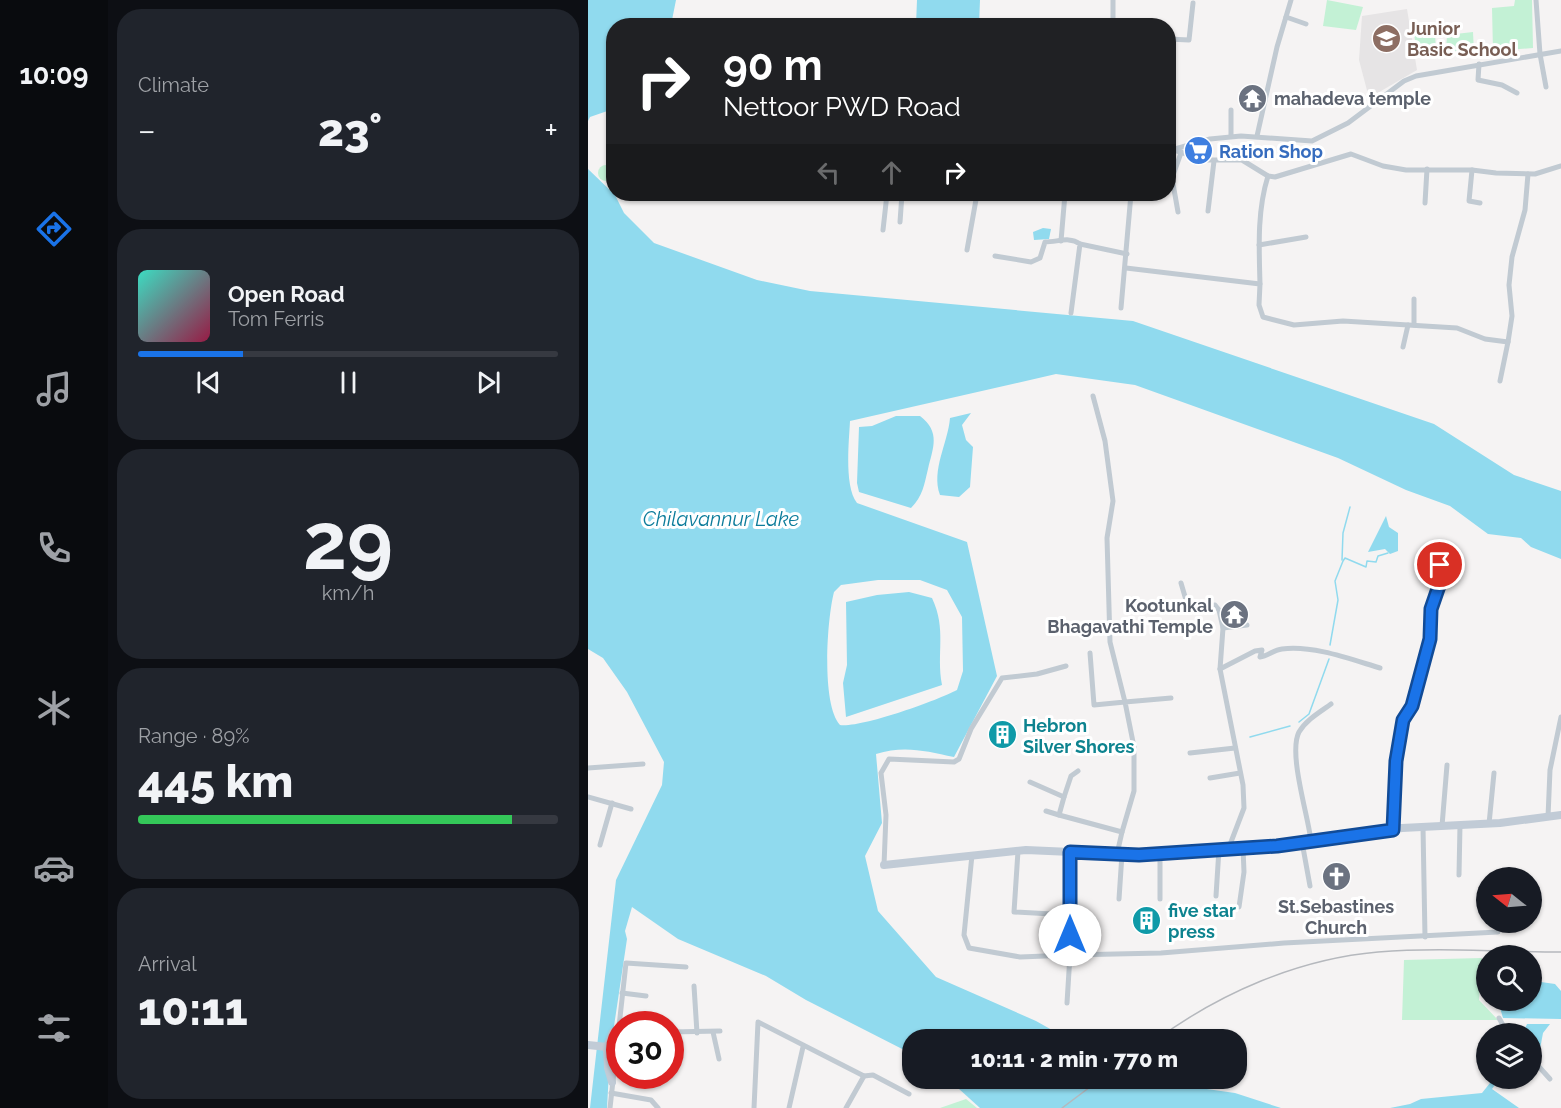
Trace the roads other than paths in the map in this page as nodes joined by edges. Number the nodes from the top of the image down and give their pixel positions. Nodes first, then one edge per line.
1 (1113, 0) edge
2 (1291, 0) edge
3 (1536, 0) edge
4 (1193, 3) dead end
5 (1286, 17) junction
6 (1113, 18) edge
7 (1306, 24) dead end
8 (1176, 39) edge
9 (1561, 51) edge
10 (1539, 54) junction
11 (1479, 64) junction
12 (1546, 87) dead end
13 (1517, 93) dead end
14 (1231, 110) dead end
15 (1231, 136) junction
16 (1257, 136) junction
17 (1176, 149) edge
18 (1176, 152) edge
19 (1181, 153) junction
20 (1214, 161) junction
21 (1561, 166) edge
22 (1176, 167) edge
23 (1427, 170) junction
24 (1472, 170) junction
25 (1528, 174) junction
26 (1268, 176) junction
27 (887, 201) edge
28 (902, 201) edge
29 (975, 201) edge
30 (1064, 201) edge
31 (1131, 201) edge
32 (1176, 201) edge
33 (1425, 202) dead end
34 (1480, 203) dead end
35 (1208, 211) dead end
36 (1178, 213) dead end
37 (900, 222) dead end
38 (884, 230) dead end
39 (1306, 237) dead end
40 (1061, 240) junction
41 (1080, 244) junction
42 (1259, 245) junction
43 (967, 250) dead end
44 (1127, 254) junction
45 (995, 256) dead end
46 (1126, 268) junction
47 (1260, 284) junction
48 (1414, 299) dead end
49 (1121, 308) dead end
50 (1071, 313) dead end
51 (1411, 325) junction
52 (1508, 342) junction
53 (1403, 347) dead end
54 (1500, 381) dead end
55 (1093, 396) dead end
56 (1440, 565) dead end
57 (1181, 583) dead end
58 (1247, 625) dead end
59 (1223, 628) junction
60 (1090, 653) dead end
61 (1066, 666) dead end
62 (1380, 668) dead end
63 (1220, 669) junction
64 (1171, 698) dead end
65 (1125, 702) junction
66 (1331, 704) dead end
67 (1561, 717) edge
68 (1235, 748) junction
69 (1190, 753) dead end
70 (643, 764) dead end
71 (1447, 765) dead end
72 (588, 768) edge
73 (1078, 771) dead end
74 (1240, 773) junction
75 (1494, 773) dead end
76 (1210, 778) dead end
77 (1030, 782) dead end
78 (588, 797) edge
79 (1064, 797) junction
80 (612, 803) junction
81 (630, 809) dead end
82 (1046, 812) dead end
83 (1561, 815) edge
84 (1059, 816) junction
85 (1548, 817) junction
86 (1489, 824) junction
87 (1460, 825) junction
88 (1442, 826) junction
89 (1423, 827) junction
90 (1393, 830) junction
91 (1122, 832) junction
92 (1311, 841) junction
93 (1302, 842) junction
94 (600, 845) dead end
95 (1243, 848) junction
96 (1219, 849) junction
97 (1232, 849) junction
98 (1018, 851) junction
99 (1070, 852) junction
100 (1160, 853) junction
101 (1120, 854) junction
102 (972, 855) junction
103 (884, 865) joint
104 (1460, 875) dead end
105 (1310, 886) dead end
106 (1216, 896) dead end
107 (1119, 899) dead end
108 (1160, 899) dead end
109 (1239, 907) dead end
110 (1070, 915) junction
111 (1483, 933) edge
112 (1425, 937) junction
113 (1070, 956) junction
114 (686, 968) dead end
115 (694, 986) dead end
116 (622, 993) junction
117 (646, 996) dead end
118 (1067, 1003) dead end
119 (621, 1011) edge
120 (1499, 1018) dead end
121 (1502, 1023) edge
122 (684, 1033) edge
123 (696, 1033) junction
124 (589, 1045) edge
125 (606, 1047) edge
126 (803, 1047) junction
127 (719, 1059) dead end
128 (1542, 1070) edge
129 (864, 1076) junction
130 (1550, 1079) dead end
131 (611, 1089) edge
132 (611, 1093) junction
133 (909, 1094) dead end
134 (610, 1108) edge
135 (658, 1108) edge
136 (754, 1108) edge
137 (789, 1108) edge
138 (846, 1108) edge

1 - 6 street
2 - 5 street
3 - 10 street
4 - 8 street
5 - 7 street
5 - 16 street
9 - 10 street
10 - 11 street
10 - 12 street
11 - 13 street
11 - 16 street
14 - 15 street
15 - 16 street
15 - 17 street
18 - 19 street
19 - 20 street
19 - 22 street
20 - 26 street
20 - 35 street
21 - 25 street
23 - 24 street
23 - 26 street
23 - 33 street
24 - 25 street
24 - 34 street
25 - 52 street
26 - 42 street
27 - 38 street
28 - 37 street
29 - 43 street
30 - 40 street
31 - 44 street
32 - 36 street
39 - 42 street
40 - 41 street
40 - 45 street
41 - 44 street
41 - 50 street
42 - 47 street
44 - 46 street
46 - 47 street
46 - 49 street
47 - 51 street
48 - 51 street
51 - 52 street
51 - 53 street
52 - 54 street
55 - 65 street
56 - 90 street
57 - 59 street
58 - 59 street
59 - 63 street
60 - 65 street
61 - 103 street
62 - 63 street
63 - 68 street
64 - 65 street
65 - 91 street
66 - 92 street
67 - 85 street
68 - 69 street
68 - 74 street
70 - 72 street
71 - 88 street
73 - 79 street
74 - 76 street
74 - 97 street
75 - 86 street
77 - 79 street
78 - 80 street
79 - 84 street
80 - 81 street
80 - 94 street
82 - 84 street
83 - 85 street
84 - 91 street
85 - 86 street
86 - 87 street
87 - 88 street
87 - 104 street
88 - 89 street
89 - 90 street
89 - 112 street
90 - 92 street
91 - 101 street
92 - 93 street
93 - 95 street
93 - 105 street
95 - 97 street
95 - 109 street
96 - 97 street
96 - 100 street
96 - 106 street
98 - 99 street
98 - 102 street
98 - 110 street
99 - 101 street
99 - 110 street
100 - 101 street
100 - 108 street
101 - 107 street
102 - 103 street
102 - 113 street
110 - 113 street
111 - 112 street
112 - 113 street
113 - 118 street
114 - 116 street
115 - 123 street
116 - 117 street
116 - 119 street
120 - 121 street
122 - 123 street
123 - 127 street
124 - 125 street
126 - 129 street
126 - 136 street
126 - 137 street
128 - 130 street
129 - 133 street
129 - 138 street
131 - 132 street
132 - 134 street
132 - 135 street

